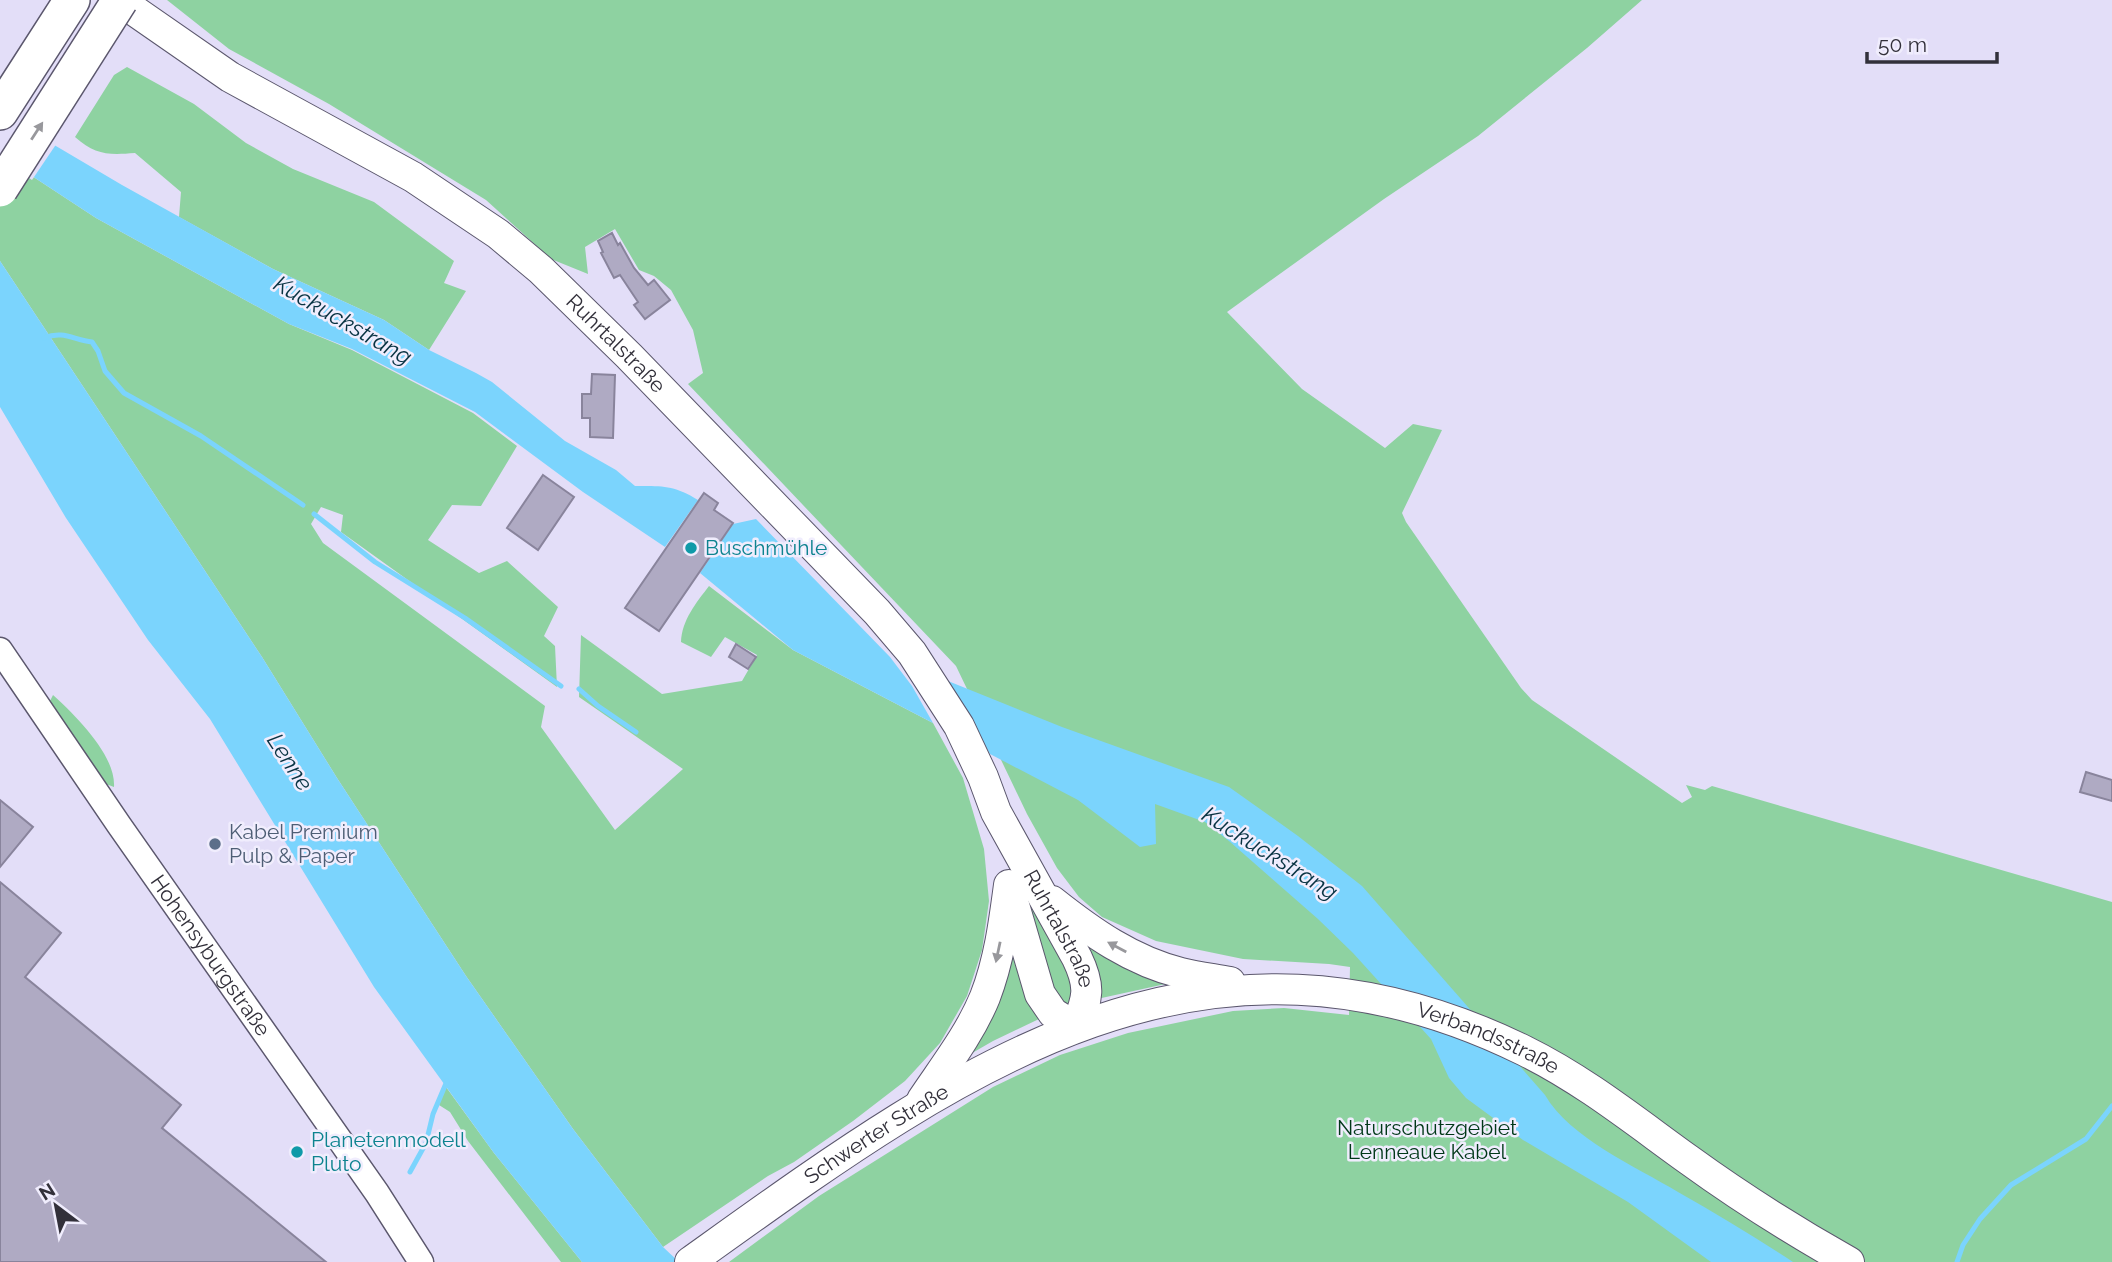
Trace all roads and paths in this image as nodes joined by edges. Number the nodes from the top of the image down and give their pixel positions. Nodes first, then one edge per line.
1 (72, 0) edge
2 (120, 0) edge
3 (0, 112) edge
4 (0, 189) edge
5 (0, 650) edge
6 (996, 812) junction
7 (1009, 885) junction
8 (1040, 891) junction
9 (1261, 988) junction
10 (1076, 1027) junction
11 (918, 1106) junction
12 (421, 1262) edge
13 (690, 1262) edge
14 (1849, 1262) edge

1 - 3 highway
4 -> 2 highway, bridge
2 - 6 main road, Ruhrtalstraße
5 - 12 street, Hohensyburgstraße
6 - 7 main road, Ruhrtalstraße
6 - 8 main road, Ruhrtalstraße
7 - 10 main road, Ruhrtalstraße
7 -> 11 main road
9 -> 8 main road
8 - 10 main road, Ruhrtalstraße
9 - 10 main road, Verbandsstraße
9 - 14 main road, Verbandsstraße
10 - 11 main road, Schwerter Straße
11 - 13 main road, Schwerter Straße

